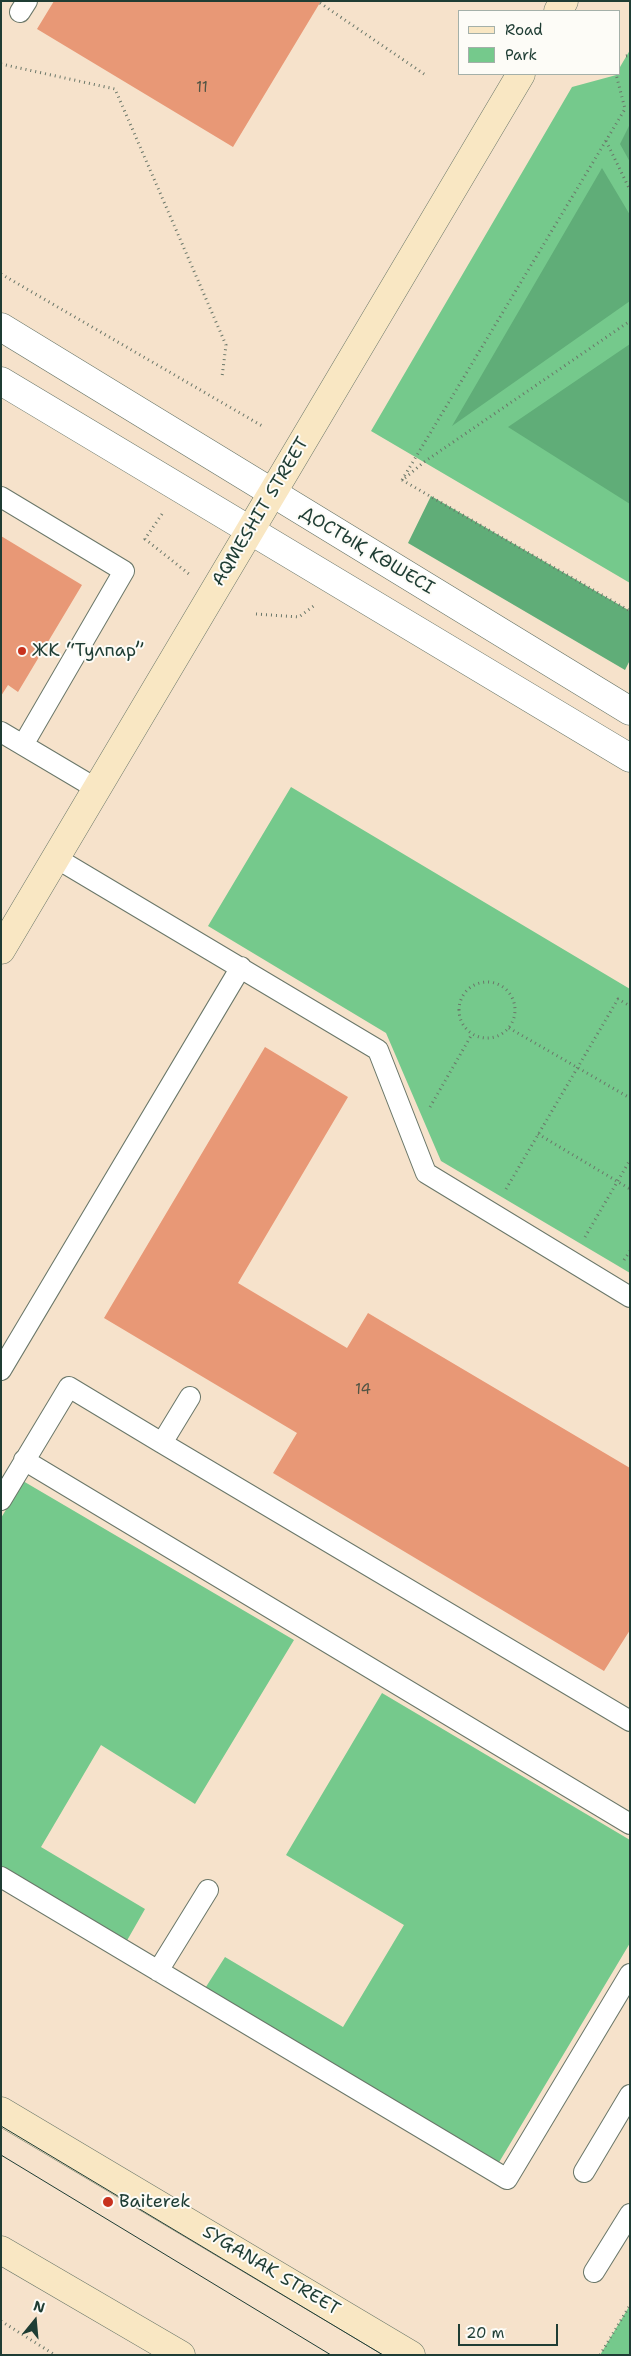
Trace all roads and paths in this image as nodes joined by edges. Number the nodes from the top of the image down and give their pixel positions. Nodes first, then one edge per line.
1 (320, 3) dead end
2 (1, 64) edge
3 (520, 75) edge
4 (616, 75) edge
5 (427, 76) dead end
6 (606, 141) junction
7 (630, 190) edge
8 (1, 274) edge
9 (630, 321) edge
10 (1, 327) edge
11 (222, 377) dead end
12 (1, 381) edge
13 (264, 427) dead end
14 (402, 480) junction
15 (272, 493) junction
16 (1, 496) edge
17 (165, 509) dead end
18 (250, 530) junction
19 (193, 578) dead end
20 (320, 602) dead end
21 (630, 611) edge
22 (256, 614) dead end
23 (630, 711) edge
24 (1, 732) edge
25 (23, 745) junction
26 (630, 758) edge
27 (96, 789) junction
28 (56, 858) junction
29 (1, 950) edge
30 (241, 968) junction
31 (630, 1006) edge
32 (509, 1028) junction
33 (472, 1034) junction
34 (578, 1067) junction
35 (630, 1098) edge
36 (538, 1134) junction
37 (412, 1138) junction
38 (630, 1160) edge
39 (618, 1181) junction
40 (630, 1188) edge
41 (491, 1213) junction
42 (571, 1261) junction
43 (630, 1297) edge
44 (1, 1370) edge
45 (190, 1397) dead end
46 (162, 1443) junction
47 (24, 1460) junction
48 (1, 1500) edge
49 (630, 1721) edge
50 (630, 1824) edge
51 (1, 1877) edge
52 (208, 1890) dead end
53 (158, 1971) junction
54 (630, 1974) edge
55 (630, 2095) edge
56 (1, 2111) edge
57 (584, 2172) dead end
58 (630, 2214) edge
59 (1, 2250) edge
60 (594, 2272) dead end
61 (630, 2305) edge
62 (1, 2321) edge
63 (55, 2355) edge
64 (181, 2355) edge
65 (411, 2355) edge
66 (600, 2355) edge

1 - 5 path
2 - 11 path
3 - 15 main road, AQMESHIT STREET
4 - 6 path
6 - 7 path
6 - 14 path
8 - 13 path
9 - 14 path
10 - 15 street, ДОСТЫҚ КӨШЕСІ
12 - 18 street
14 - 21 path
15 - 18 main road, AQMESHIT STREET
15 - 23 street, ДОСТЫҚ КӨШЕСІ
16 - 25 lane
17 - 19 path
18 - 26 street
18 - 27 main road, AQMESHIT STREET
20 - 22 path
24 - 25 lane
25 - 27 lane
27 - 28 main road, AQMESHIT STREET
28 - 29 main road, AQMESHIT STREET
28 - 30 lane
30 - 37 lane
30 - 44 lane
31 - 34 path
32 - 33 path
32 - 33 path
32 - 34 path
33 - 37 path
34 - 35 path
34 - 36 path
36 - 39 path
36 - 41 path
37 - 41 lane
38 - 39 path
39 - 40 path
39 - 42 path
41 - 42 lane
42 - 43 lane
45 - 46 lane
46 - 47 lane
46 - 49 lane
47 - 48 lane
47 - 50 lane
51 - 53 lane
52 - 53 lane
53 - 54 lane
55 - 57 lane
56 - 65 main road, SYGANAK STREET
58 - 60 lane
59 - 64 main road
61 - 66 path
62 - 63 path

